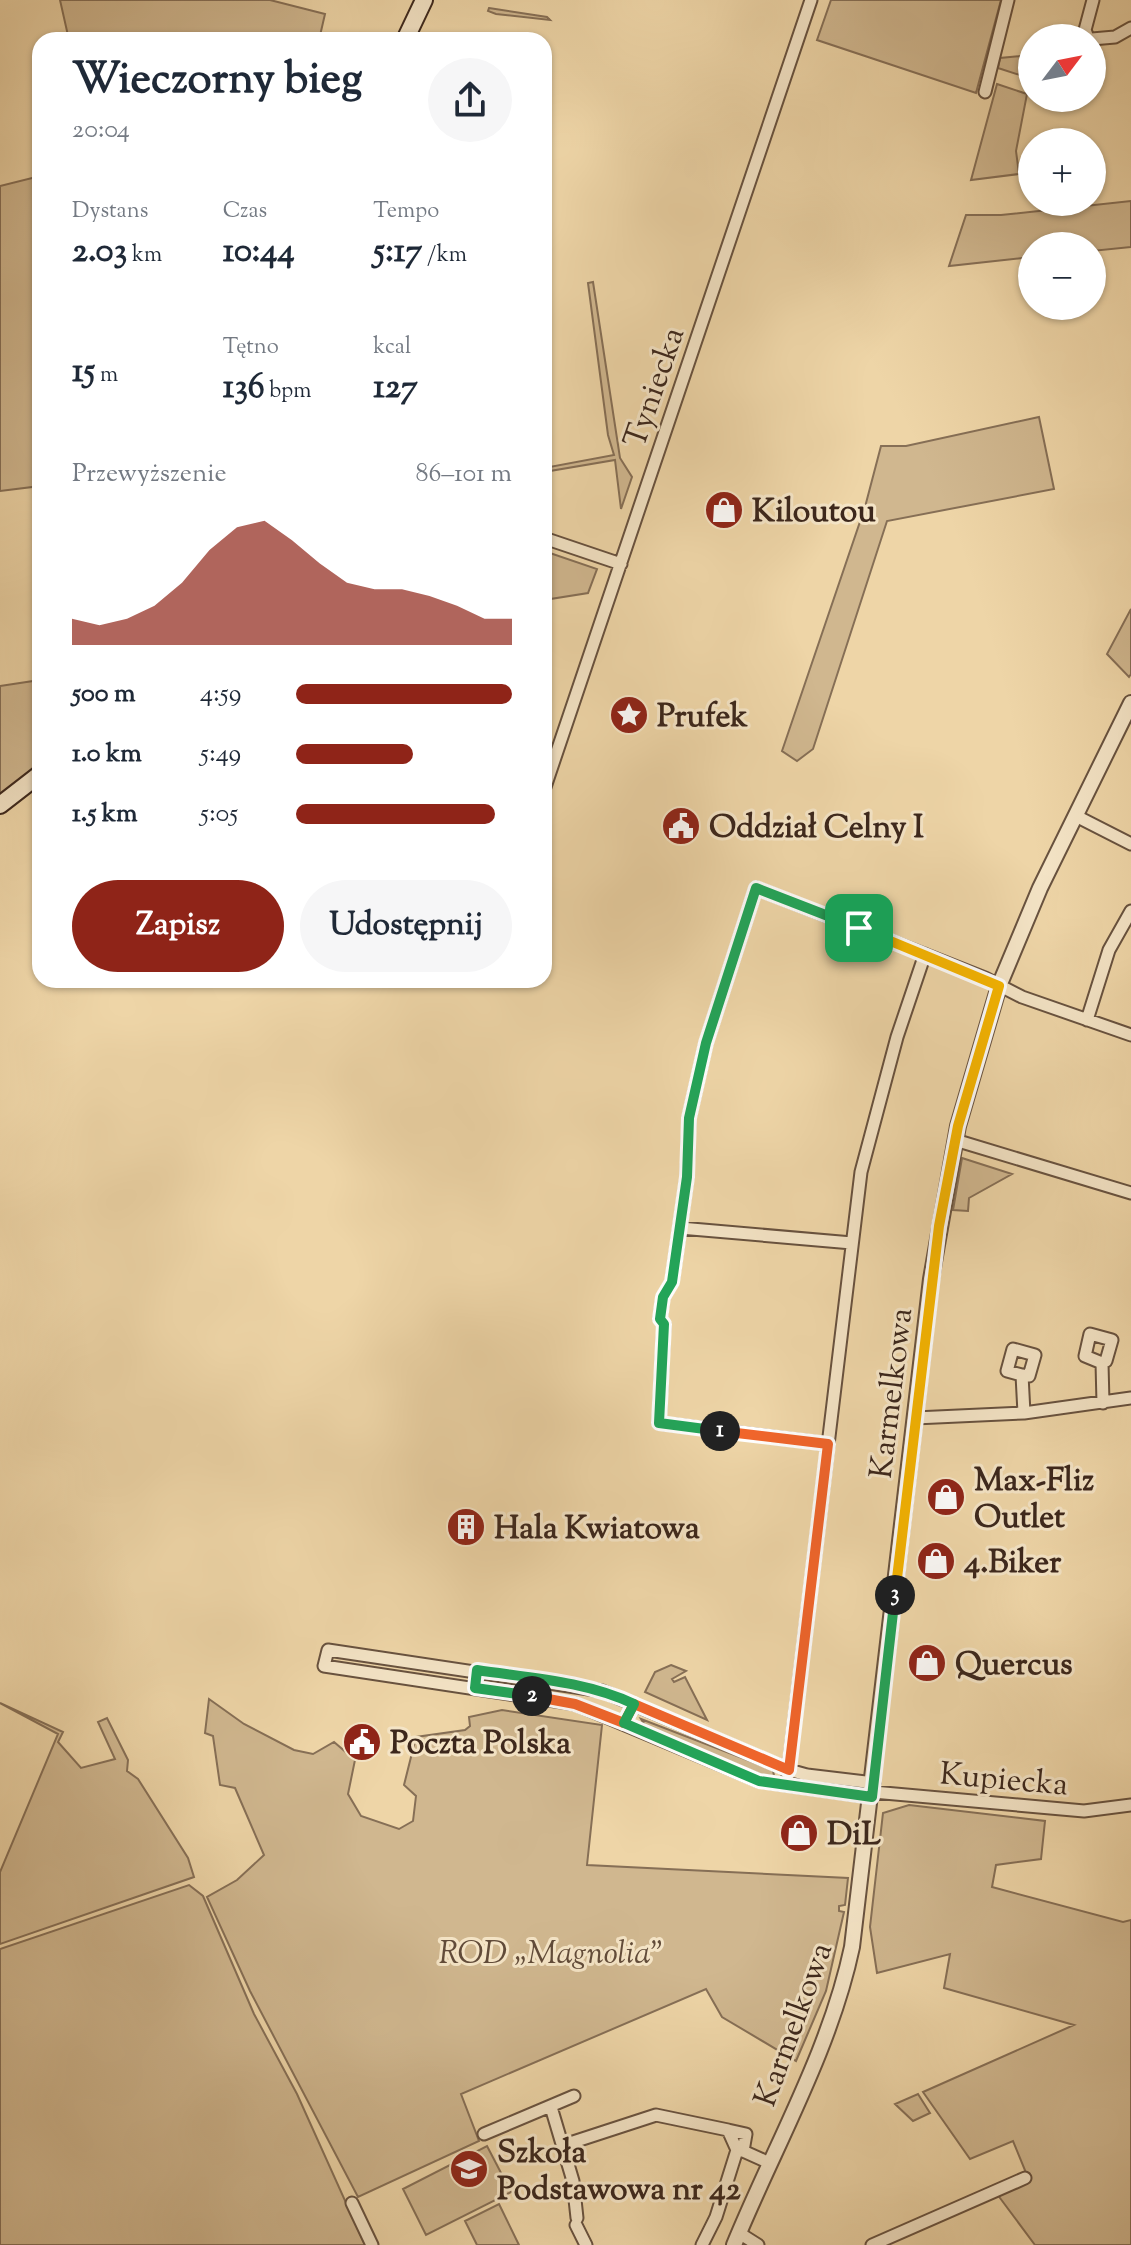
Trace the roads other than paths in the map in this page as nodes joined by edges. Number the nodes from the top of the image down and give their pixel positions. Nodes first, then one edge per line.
1 (424, 0) edge
2 (811, 0) edge
3 (1008, 0) edge
4 (1093, 0) edge
5 (1087, 24) edge
6 (1131, 28) edge
7 (409, 32) edge
8 (1106, 38) edge
9 (985, 92) dead end
10 (552, 541) edge
11 (621, 564) junction
12 (1131, 703) edge
13 (552, 767) edge
14 (32, 780) edge
15 (0, 805) edge
16 (1076, 816) junction
17 (1131, 844) edge
18 (1131, 911) edge
19 (925, 954) junction
20 (999, 986) junction
21 (1087, 1020) junction
22 (1131, 1035) edge
23 (955, 1140) junction
24 (1131, 1193) edge
25 (680, 1228) junction
26 (852, 1243) junction
27 (1102, 1363) dead end
28 (1022, 1375) dead end
29 (1131, 1398) edge
30 (1103, 1403) junction
31 (1024, 1413) junction
32 (915, 1418) junction
33 (828, 1444) junction
34 (438, 1665) junction
35 (477, 1670) junction
36 (436, 1683) junction
37 (475, 1688) junction
38 (634, 1704) junction
39 (624, 1723) junction
40 (789, 1770) junction
41 (788, 1786) junction
42 (873, 1791) junction
43 (1131, 1805) edge
44 (574, 2096) dead end
45 (551, 2107) junction
46 (484, 2134) dead end
47 (564, 2145) junction
48 (740, 2151) junction
49 (763, 2160) dead end
50 (1025, 2178) dead end
51 (352, 2203) dead end
52 (737, 2239) edge
53 (372, 2245) edge
54 (586, 2245) edge
55 (702, 2245) edge
56 (758, 2245) edge
57 (872, 2245) edge

1 - 7 main road
2 - 11 street, Tyniecka
3 - 9 street
4 - 5 street
6 - 8 street
10 - 11 street
11 - 13 street, Tyniecka
12 - 16 street, Karmelkowa
14 - 15 main road
16 - 17 street
16 - 20 street, Karmelkowa
18 - 21 street
19 - 20 street
19 - 25 street
19 - 26 street
20 - 21 street
20 - 23 street, Karmelkowa
21 - 22 street
23 - 24 street
23 - 32 street, Karmelkowa
25 - 26 street
25 - 33 street
26 - 33 street
27 - 30 street
28 - 31 street
29 - 30 street
30 - 31 street
31 - 32 street
32 - 42 street, Karmelkowa
33 - 40 street
34 - 35 street
34 - 36 street
34 - 36 street
35 - 37 street
35 - 38 street
36 - 37 street
37 - 39 street
38 - 39 street
38 - 40 street
39 - 41 street
40 - 41 street
40 - 42 street
41 - 42 street
42 - 43 street, Kupiecka
42 - 52 street, Karmelkowa
44 - 45 street
45 - 46 street
45 - 47 street
47 - 48 street
47 - 54 street
48 - 49 street
48 - 55 street
50 - 57 street
51 - 53 street
52 - 56 street

